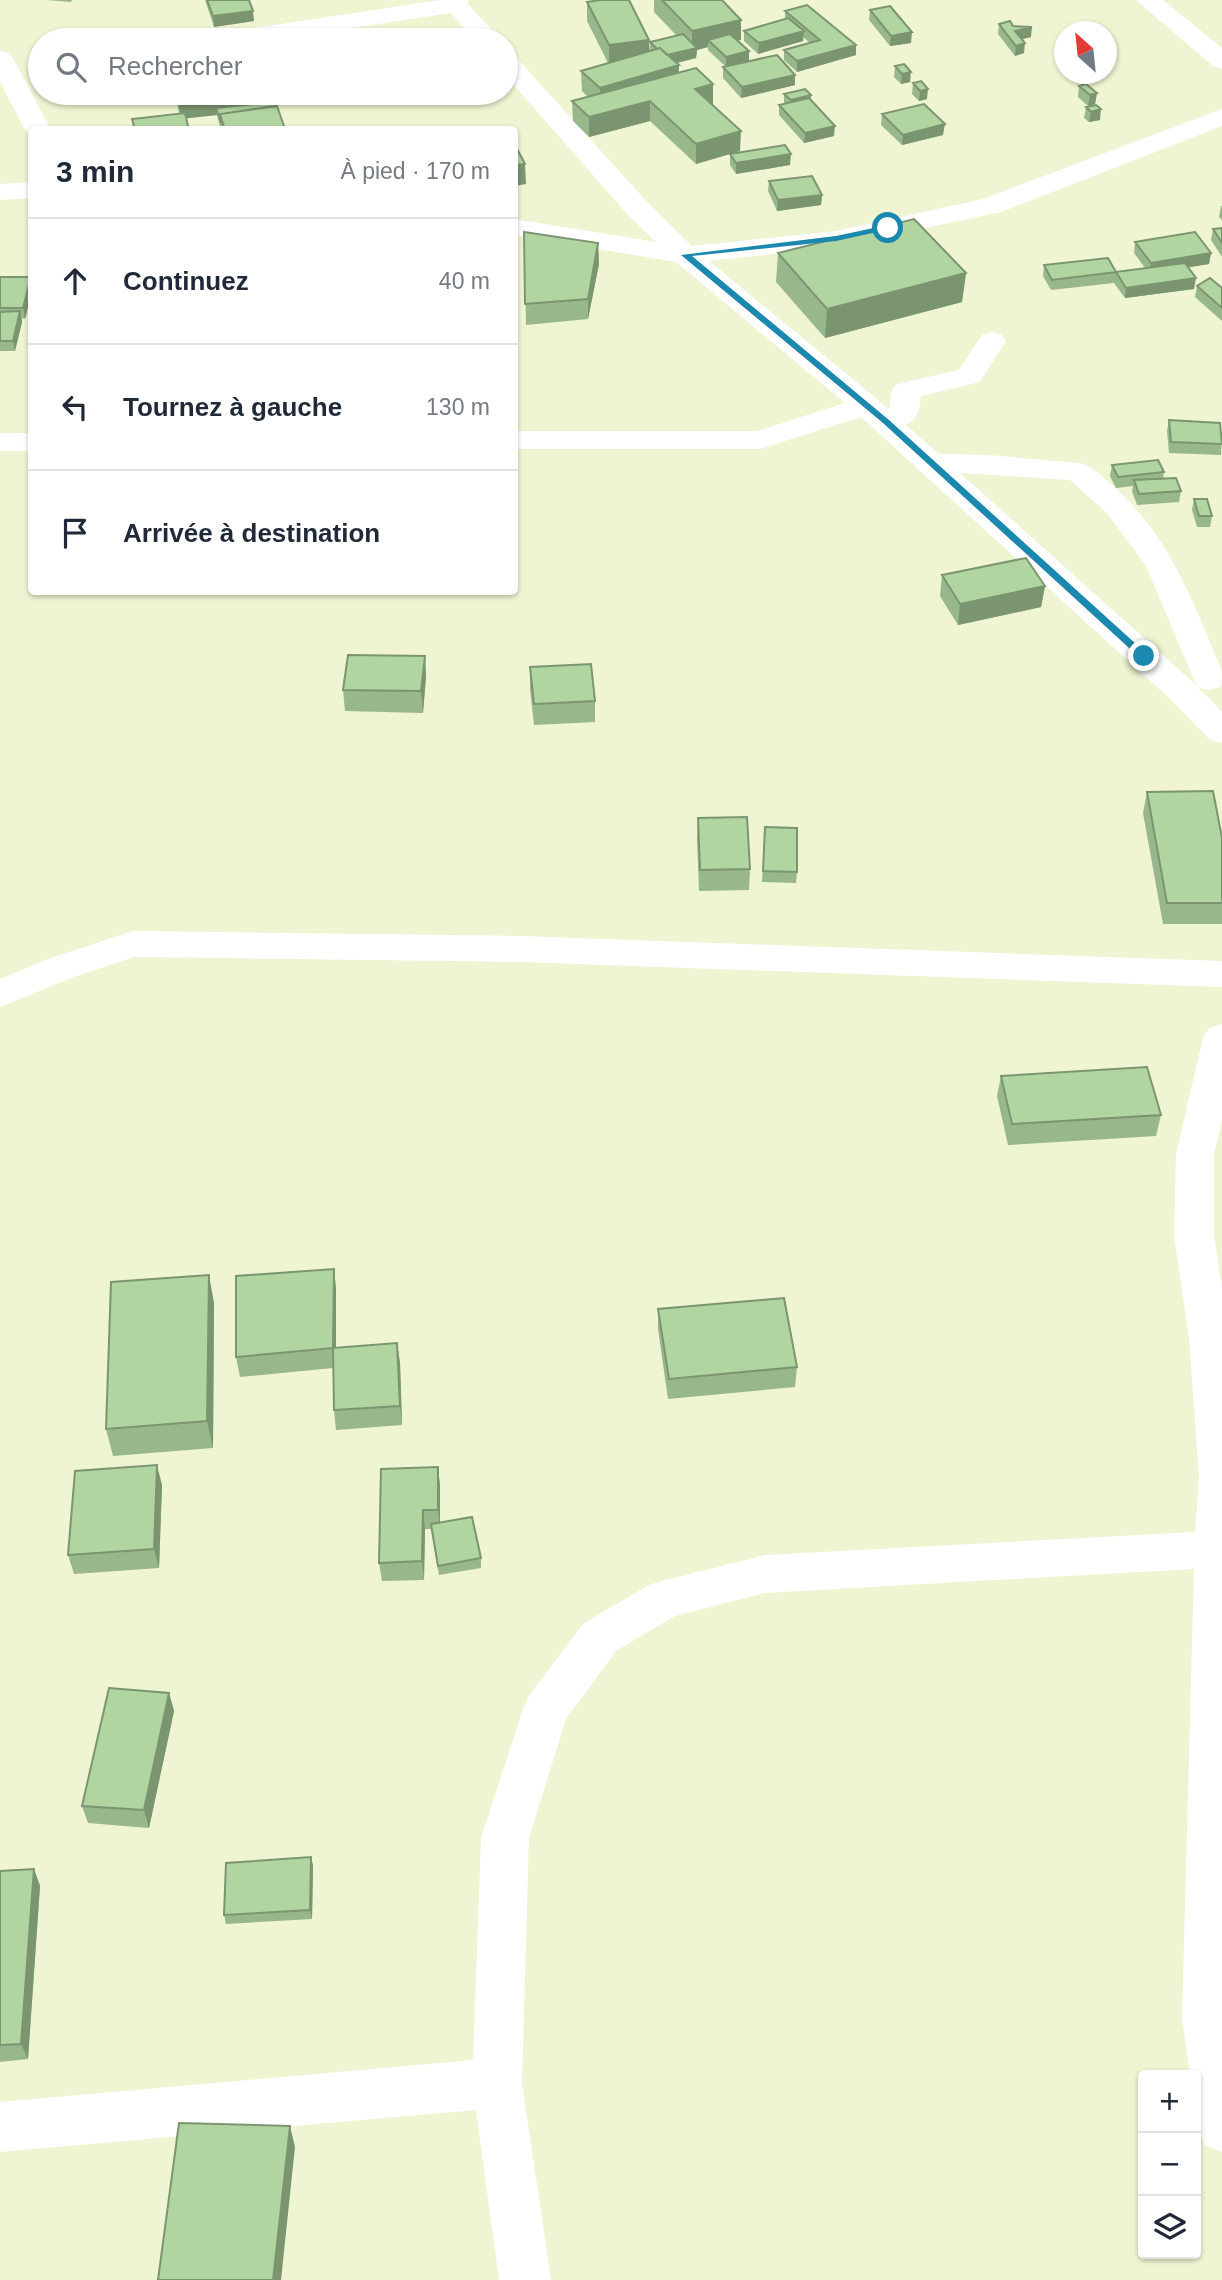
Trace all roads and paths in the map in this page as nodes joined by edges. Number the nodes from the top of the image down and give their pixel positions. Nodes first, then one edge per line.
1 (1148, 0) edge
2 (456, 2) edge
3 (300, 28) edge
4 (478, 28) edge
5 (1222, 61) edge
6 (9, 70) edge
7 (518, 74) edge
8 (1222, 117) edge
9 (36, 126) edge
10 (28, 190) edge
11 (0, 192) edge
12 (518, 228) edge
13 (685, 255) junction
14 (992, 341) dead end
15 (877, 413) junction
16 (518, 440) edge
17 (0, 442) edge
18 (28, 442) edge
19 (931, 463) junction
20 (1205, 682) edge
21 (1222, 732) edge
22 (1222, 974) edge
23 (0, 994) edge
24 (1222, 1038) edge
25 (1219, 1549) edge
26 (1215, 2019) edge
27 (497, 2083) junction
28 (0, 2127) edge
29 (1222, 2127) edge
30 (525, 2280) edge

1 - 5 street
2 - 3 street
2 - 4 street
6 - 9 street
7 - 13 street
8 - 13 street
10 - 11 street
12 - 13 street
13 - 15 street
14 - 15 street
15 - 16 street
15 - 19 street
17 - 18 street
19 - 20 street
19 - 20 street
20 - 21 street
22 - 23 street
24 - 25 street
25 - 26 street
25 - 27 street
26 - 29 street
27 - 28 street
27 - 30 street

